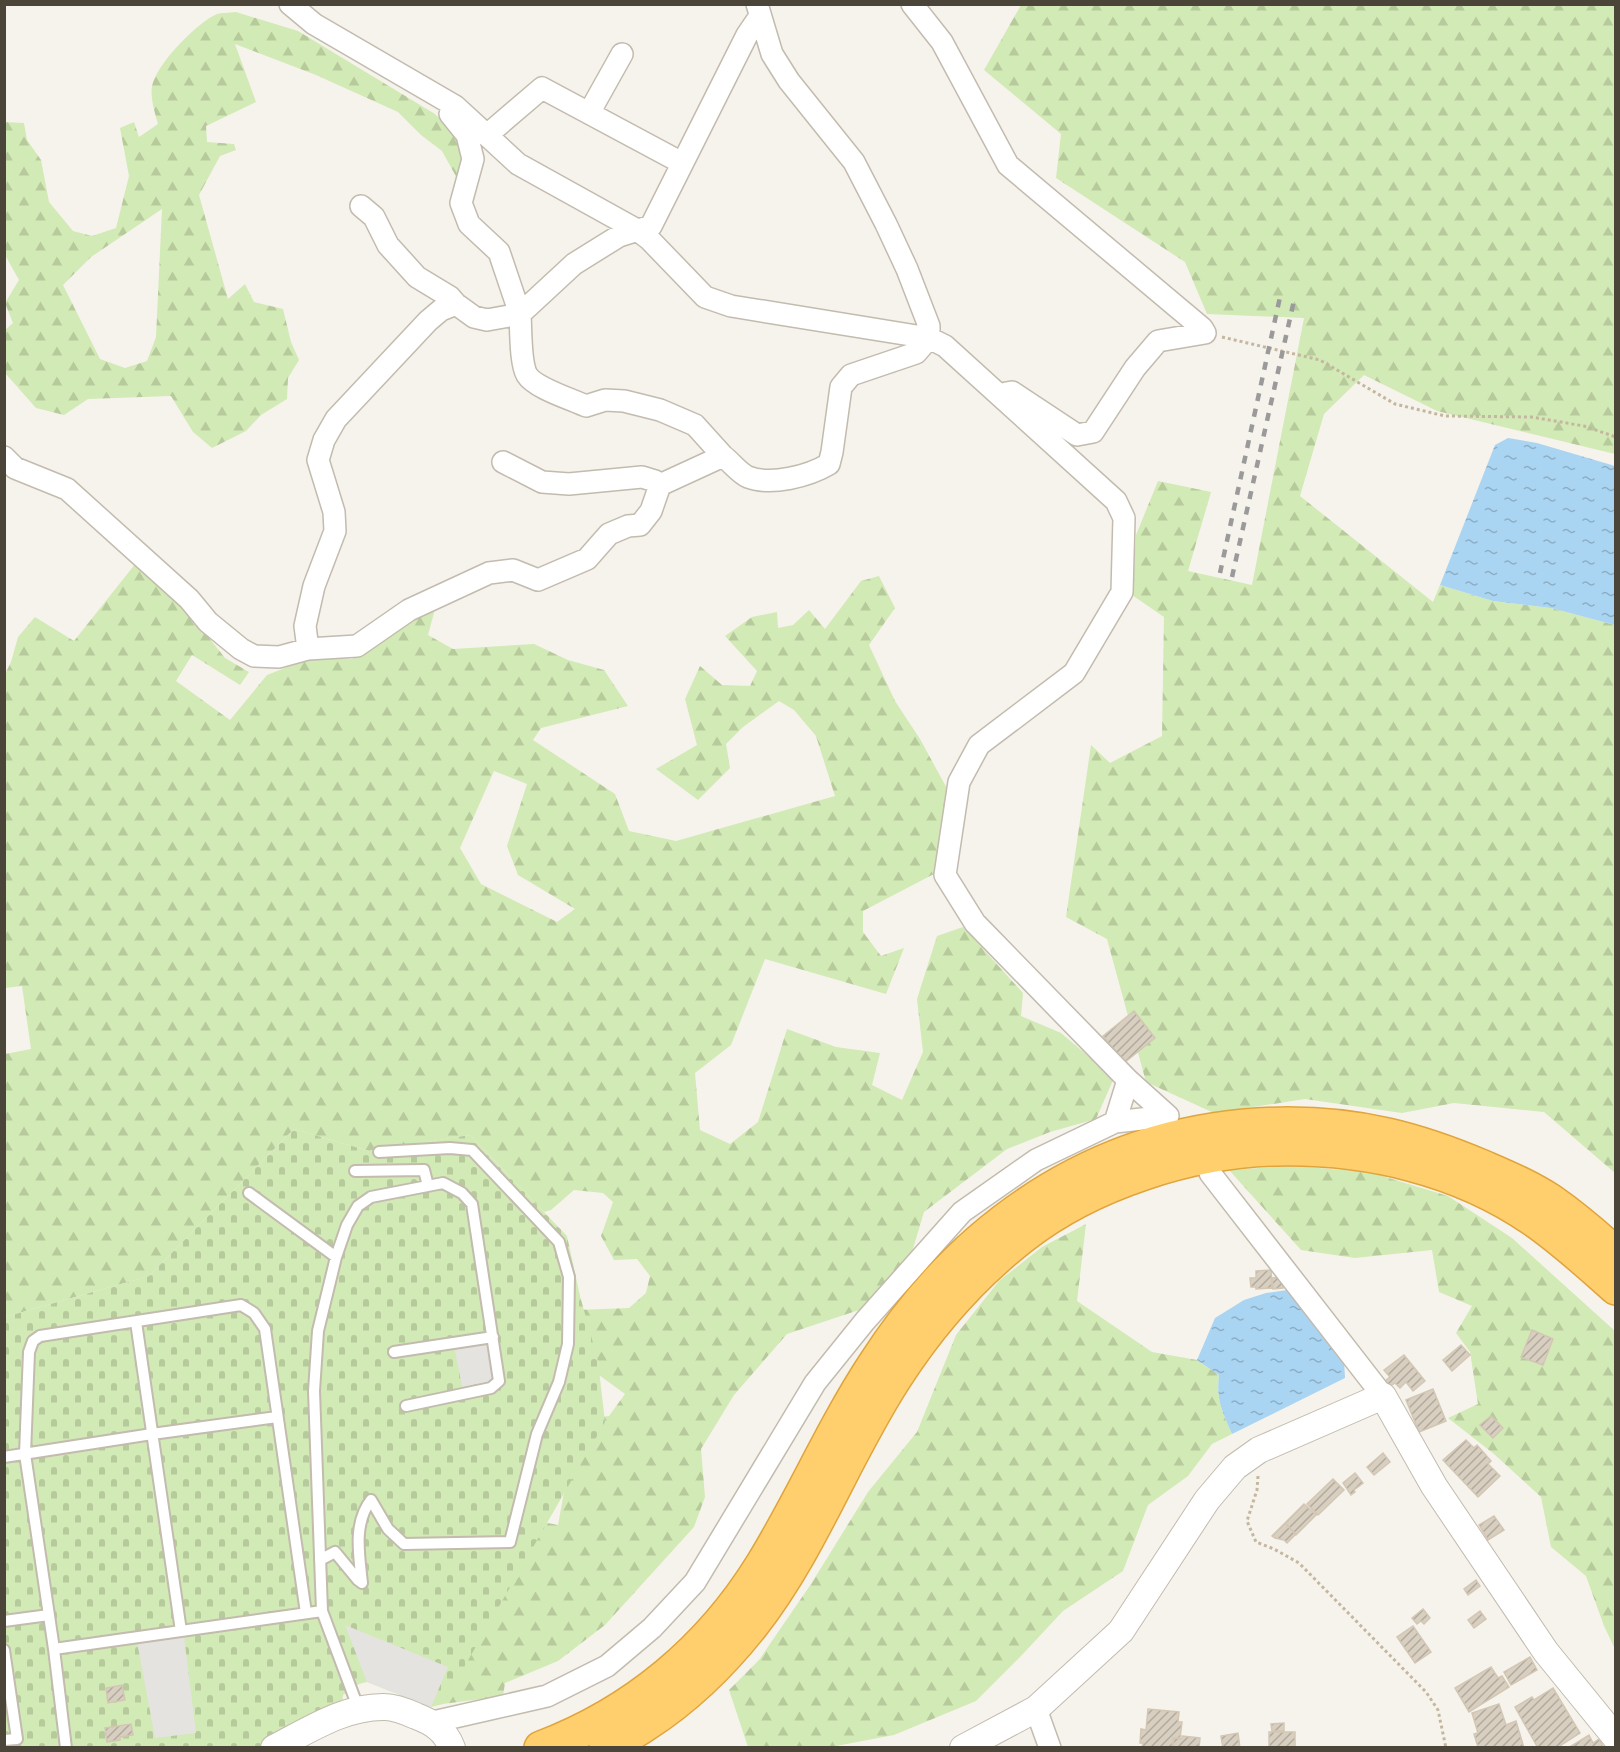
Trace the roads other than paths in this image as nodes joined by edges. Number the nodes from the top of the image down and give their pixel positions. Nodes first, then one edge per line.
1 (290, 4) edge
2 (912, 4) edge
3 (759, 10) edge
4 (622, 54) dead end
5 (440, 97) junction
6 (589, 113) junction
7 (487, 135) junction
8 (682, 163) junction
9 (361, 206) dead end
10 (637, 230) junction
11 (456, 304) junction
12 (520, 314) junction
13 (929, 338) junction
14 (998, 395) junction
15 (723, 456) junction
16 (4, 457) edge
17 (503, 462) dead end
18 (660, 485) junction
19 (308, 649) junction
20 (1128, 1080) junction
21 (1115, 1122) junction
22 (379, 1152) dead end
23 (355, 1171) dead end
24 (1210, 1173) dead end
25 (428, 1186) junction
26 (249, 1193) dead end
27 (1616, 1254) edge
28 (336, 1257) junction
29 (1616, 1288) edge
30 (136, 1322) junction
31 (493, 1337) junction
32 (394, 1352) dead end
33 (1383, 1396) junction
34 (406, 1406) dead end
35 (277, 1417) junction
36 (153, 1434) junction
37 (26, 1454) junction
38 (4, 1457) edge
39 (320, 1560) junction
40 (322, 1611) junction
41 (306, 1613) junction
42 (49, 1615) junction
43 (4, 1621) edge
44 (181, 1631) junction
45 (54, 1649) junction
46 (4, 1650) edge
47 (1036, 1709) junction
48 (359, 1710) junction
49 (445, 1736) edge
50 (1616, 1738) edge
51 (4, 1740) edge
52 (542, 1747) edge
53 (66, 1748) edge
54 (274, 1748) edge
55 (606, 1748) edge
56 (963, 1748) edge
57 (1050, 1748) edge

1 - 5 street
2 - 14 street
3 - 8 street
3 - 13 street
4 - 6 street
5 - 7 street
5 - 12 street
6 - 7 street
6 - 8 street
7 - 10 street
8 - 10 street
9 - 11 street
10 - 12 street
10 - 13 street
11 - 12 street
11 - 19 street
12 - 15 street
13 - 14 street
13 - 15 street
14 - 20 street
15 - 18 street
16 - 19 street
17 - 18 street
18 - 19 street
20 - 21 street
20 - 21 street
21 - 49 street
22 - 39 lane
23 - 25 lane
24 - 33 street
25 - 28 lane
25 - 31 lane
26 - 28 lane
27 - 52 highway
28 - 39 lane
29 - 55 highway
30 - 35 lane
30 - 36 lane
30 - 37 lane
31 - 32 lane
31 - 34 lane
33 - 47 street
33 - 50 street
35 - 36 lane
35 - 41 lane
36 - 37 lane
36 - 44 lane
37 - 38 lane
37 - 42 lane
39 - 40 lane
40 - 41 lane
40 - 48 lane
41 - 44 lane
42 - 43 lane
42 - 45 lane
44 - 45 lane
45 - 53 lane
46 - 51 lane
47 - 56 street
47 - 57 street
48 - 49 street
48 - 54 street

